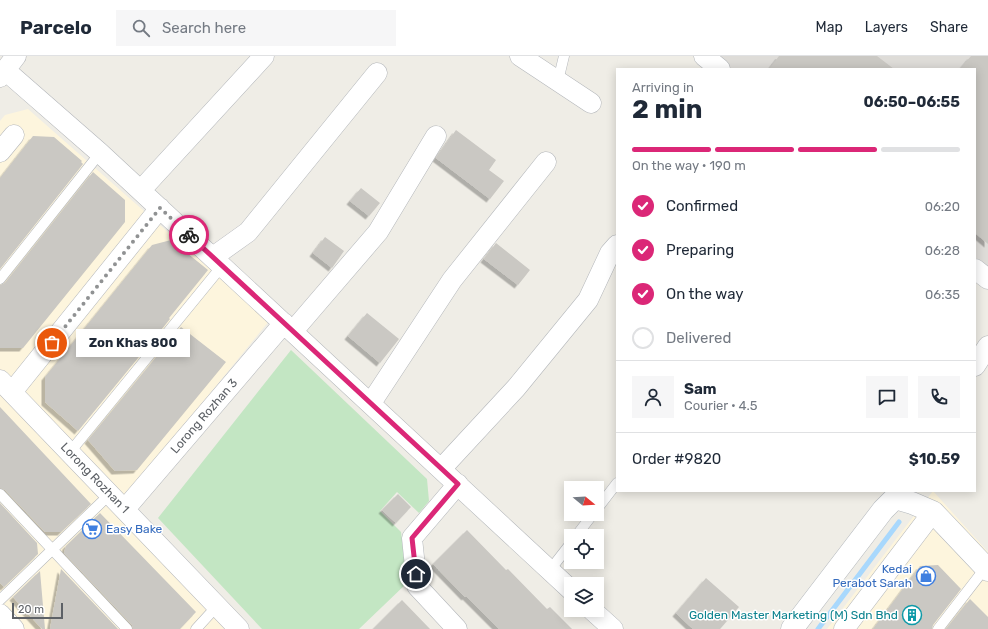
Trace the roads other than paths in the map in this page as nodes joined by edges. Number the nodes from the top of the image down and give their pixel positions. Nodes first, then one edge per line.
1 (264, 56) edge
2 (520, 56) edge
3 (564, 56) edge
4 (704, 56) edge
5 (7, 68) edge
6 (719, 68) edge
7 (377, 73) dead end
8 (558, 81) junction
9 (591, 103) dead end
10 (14, 135) dead end
11 (436, 136) dead end
12 (0, 152) edge
13 (100, 153) junction
14 (546, 162) dead end
15 (141, 190) junction
16 (160, 208) junction
17 (616, 246) edge
18 (218, 261) junction
19 (976, 270) edge
20 (0, 279) edge
21 (988, 279) edge
22 (288, 327) junction
23 (988, 346) edge
24 (976, 364) edge
25 (4, 385) edge
26 (371, 403) junction
27 (70, 452) junction
28 (441, 469) junction
29 (458, 484) junction
30 (616, 484) edge
31 (0, 494) edge
32 (109, 495) junction
33 (896, 495) edge
34 (604, 500) edge
35 (125, 509) junction
36 (934, 512) junction
37 (588, 521) edge
38 (581, 529) edge
39 (52, 549) junction
40 (564, 552) edge
41 (987, 568) edge
42 (550, 570) junction
43 (564, 583) edge
44 (0, 600) edge
45 (217, 606) junction
46 (0, 614) edge
47 (600, 617) edge
48 (14, 629) edge
49 (127, 629) edge
50 (196, 629) edge
51 (239, 629) edge
52 (457, 629) edge
53 (613, 629) edge
54 (792, 629) edge
55 (844, 629) edge
56 (938, 629) edge

1 - 15 street
2 - 8 street
3 - 8 lane
4 - 6 street
5 - 13 street
7 - 18 street
8 - 9 street
10 - 12 street
11 - 22 street, Lorong Rozhan 3
13 - 15 street
13 - 20 lane
14 - 26 street
15 - 16 street
16 - 18 street
16 - 25 street
17 - 28 street
18 - 22 street
18 - 27 lane
19 - 21 street
22 - 26 street
22 - 35 street, Lorong Rozhan 3
23 - 24 street
25 - 27 street, Lorong Rozhan 1
26 - 28 street
27 - 32 street, Lorong Rozhan 1
28 - 29 street
29 - 42 street
29 - 52 street
30 - 34 lane
31 - 39 lane
32 - 35 street, Lorong Rozhan 1
32 - 39 lane
33 - 36 main road
33 - 54 main road
35 - 45 street, Lorong Rozhan 1
36 - 41 main road
36 - 55 street
37 - 38 lane
39 - 44 lane
39 - 49 lane
40 - 42 lane
41 - 56 lane
42 - 43 street
45 - 50 lane
45 - 51 street, Lorong Rozhan 1
46 - 48 street
47 - 53 street

